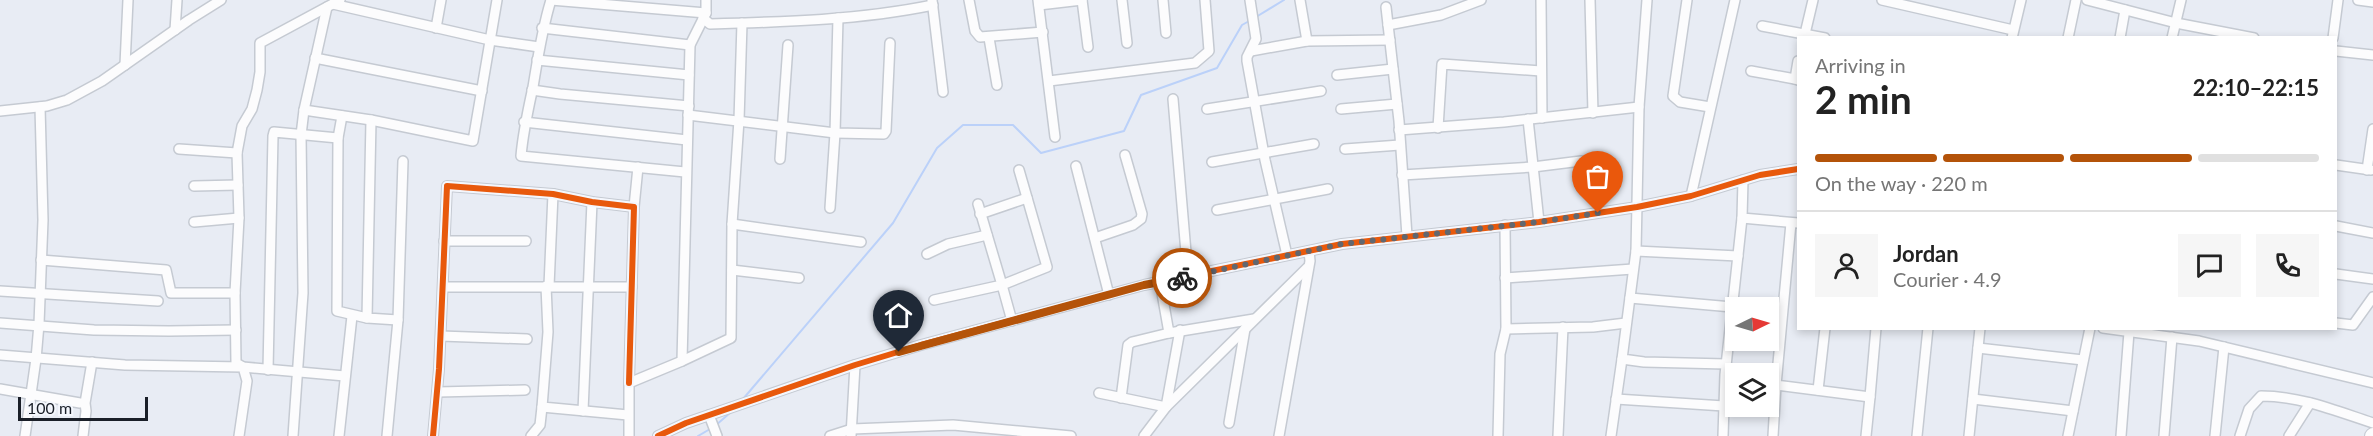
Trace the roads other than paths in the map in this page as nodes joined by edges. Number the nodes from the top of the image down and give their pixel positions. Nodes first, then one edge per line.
1 (128, 0) edge
2 (177, 0) edge
3 (221, 0) edge
4 (441, 0) edge
5 (497, 0) edge
6 (551, 0) edge
7 (706, 0) edge
8 (969, 0) edge
9 (1082, 0) edge
10 (1122, 0) edge
11 (1163, 0) edge
12 (1205, 0) edge
13 (1300, 0) edge
14 (1481, 0) edge
15 (1542, 0) edge
16 (1590, 0) edge
17 (1647, 0) edge
18 (1687, 0) edge
19 (1735, 0) edge
20 (1813, 0) edge
21 (1882, 0) edge
22 (2021, 0) edge
23 (2076, 0) edge
24 (2087, 0) edge
25 (2181, 0) edge
26 (2338, 0) edge
27 (2358, 0) edge
28 (2373, 2) edge
29 (933, 3) edge
30 (1039, 3) edge
31 (333, 4) edge
32 (1251, 4) edge
33 (1386, 8) dead end
34 (2125, 10) junction
35 (704, 15) junction
36 (838, 18) junction
37 (742, 23) junction
38 (2176, 23) junction
39 (1388, 26) junction
40 (1762, 26) dead end
41 (436, 28) junction
42 (542, 28) junction
43 (175, 30) junction
44 (1043, 32) junction
45 (1166, 33) dead end
46 (2013, 34) edge
47 (1804, 35) edge
48 (2068, 36) edge
49 (2120, 36) edge
50 (2173, 36) edge
51 (2227, 36) edge
52 (2333, 36) edge
53 (989, 38) junction
54 (490, 40) junction
55 (1390, 40) junction
56 (1306, 41) junction
57 (1127, 43) dead end
58 (890, 44) dead end
59 (690, 45) junction
60 (788, 45) dead end
61 (539, 47) junction
62 (1088, 47) dead end
63 (1251, 51) junction
64 (2337, 51) edge
65 (2373, 55) edge
66 (315, 58) junction
67 (537, 60) junction
68 (124, 65) junction
69 (1393, 69) junction
70 (1751, 71) dead end
71 (1541, 72) junction
72 (689, 75) junction
73 (1337, 75) dead end
74 (1797, 80) edge
75 (1049, 81) junction
76 (997, 85) dead end
77 (532, 90) junction
78 (482, 91) junction
79 (1321, 91) dead end
80 (943, 92) dead end
81 (1173, 99) dead end
82 (1255, 103) junction
83 (1397, 104) junction
84 (40, 107) junction
85 (1639, 107) junction
86 (1710, 107) junction
87 (1207, 109) dead end
88 (1341, 109) dead end
89 (304, 110) junction
90 (688, 110) junction
91 (0, 111) edge
92 (1593, 113) junction
93 (342, 116) junction
94 (1542, 118) junction
95 (1528, 119) junction
96 (371, 120) junction
97 (739, 120) junction
98 (524, 122) junction
99 (782, 127) junction
100 (1438, 128) junction
101 (2373, 129) edge
102 (1399, 130) junction
103 (836, 134) junction
104 (301, 135) junction
105 (1055, 137) dead end
106 (338, 138) junction
107 (687, 140) junction
108 (1314, 144) dead end
109 (1400, 145) junction
110 (179, 149) dead end
111 (1345, 149) dead end
112 (237, 153) junction
113 (1264, 154) junction
114 (1125, 155) dead end
115 (780, 159) dead end
116 (403, 161) dead end
117 (1581, 161) dead end
118 (1212, 162) dead end
119 (2337, 165) edge
120 (1076, 166) dead end
121 (638, 167) junction
122 (1533, 167) junction
123 (1797, 169) edge
124 (1019, 170) dead end
125 (2370, 170) edge
126 (685, 171) junction
127 (1402, 175) junction
128 (1743, 180) junction
129 (238, 185) junction
130 (194, 186) dead end
131 (1328, 189) dead end
132 (552, 194) junction
133 (1691, 196) junction
134 (1027, 198) junction
135 (1274, 201) junction
136 (592, 202) junction
137 (634, 207) junction
138 (1637, 207) junction
139 (830, 208) dead end
140 (1217, 210) dead end
141 (239, 218) junction
142 (1742, 218) junction
143 (194, 222) dead end
144 (1539, 222) junction
145 (1795, 223) edge
146 (732, 224) junction
147 (1505, 225) junction
148 (2337, 226) edge
149 (2373, 233) edge
150 (987, 235) junction
151 (1407, 236) junction
152 (1095, 238) junction
153 (444, 241) junction
154 (526, 241) dead end
155 (861, 242) dead end
156 (1309, 251) junction
157 (1635, 251) junction
158 (927, 254) dead end
159 (1287, 255) junction
160 (1738, 256) junction
161 (41, 261) junction
162 (1307, 268) junction
163 (1633, 268) junction
164 (732, 270) junction
165 (2337, 274) edge
166 (1188, 276) junction
167 (799, 278) dead end
168 (1505, 278) junction
169 (2373, 279) edge
170 (1160, 282) junction
171 (1002, 285) junction
172 (547, 286) junction
173 (587, 286) junction
174 (443, 287) junction
175 (632, 287) junction
176 (0, 291) edge
177 (39, 293) junction
178 (235, 293) junction
179 (1109, 295) junction
180 (1733, 297) edge
181 (2373, 297) edge
182 (1629, 298) junction
183 (934, 300) dead end
184 (158, 301) dead end
185 (1725, 306) edge
186 (352, 316) junction
187 (367, 318) junction
188 (1254, 319) junction
189 (398, 320) junction
190 (1012, 321) junction
191 (0, 322) edge
192 (1626, 323) junction
193 (2337, 323) edge
194 (39, 324) junction
195 (1563, 327) junction
196 (1245, 329) junction
197 (1506, 329) junction
198 (236, 330) junction
199 (1180, 330) junction
200 (1825, 330) edge
201 (1876, 330) edge
202 (1928, 330) edge
203 (1980, 330) edge
204 (2090, 330) edge
205 (2116, 330) edge
206 (2129, 332) junction
207 (1169, 333) junction
208 (441, 336) junction
209 (2172, 337) junction
210 (527, 339) dead end
211 (2224, 347) junction
212 (1978, 348) junction
213 (0, 355) edge
214 (36, 358) junction
215 (1622, 359) junction
216 (2083, 360) junction
217 (682, 361) junction
218 (92, 362) junction
219 (1779, 363) edge
220 (1725, 364) edge
221 (855, 365) junction
222 (243, 367) junction
223 (268, 370) junction
224 (298, 374) junction
225 (345, 376) junction
226 (629, 383) junction
227 (2373, 383) edge
228 (1725, 385) edge
229 (1779, 385) edge
230 (0, 389) edge
231 (525, 390) dead end
232 (1818, 390) junction
233 (438, 392) junction
234 (1099, 393) dead end
235 (31, 394) junction
236 (1870, 397) junction
237 (1121, 398) junction
238 (1616, 399) junction
239 (1973, 399) junction
240 (80, 403) dead end
241 (2310, 403) junction
242 (1724, 406) junction
243 (542, 407) junction
244 (1166, 407) junction
245 (583, 411) junction
246 (2073, 411) junction
247 (628, 415) junction
248 (1774, 417) edge
249 (711, 418) junction
250 (1229, 423) dead end
251 (2373, 423) edge
252 (953, 425) junction
253 (678, 432) edge
254 (901, 432) edge
255 (851, 433) edge
256 (716, 434) edge
257 (1773, 435) edge
258 (25, 436) edge
259 (83, 436) edge
260 (239, 436) edge
261 (293, 436) edge
262 (339, 436) edge
263 (387, 436) edge
264 (433, 436) edge
265 (531, 436) edge
266 (629, 436) edge
267 (658, 436) edge
268 (830, 436) edge
269 (952, 436) edge
270 (1071, 436) edge
271 (1144, 436) edge
272 (1280, 436) edge
273 (1498, 436) edge
274 (1558, 436) edge
275 (1611, 436) edge
276 (1724, 436) edge
277 (1785, 436) edge
278 (1866, 436) edge
279 (1917, 436) edge
280 (1969, 436) edge
281 (2068, 436) edge
282 (2121, 436) edge
283 (2164, 436) edge
284 (2216, 436) edge
285 (2240, 436) edge
286 (2289, 436) edge

1 - 68 street
2 - 43 street
3 - 43 street
4 - 41 street
5 - 54 street
6 - 35 street
6 - 42 street
7 - 35 street
8 - 53 street
9 - 30 street
9 - 62 street
10 - 57 street
11 - 45 street
12 - 75 street
13 - 56 street
14 - 39 street
15 - 71 street
16 - 92 street
17 - 85 street
18 - 86 street
19 - 86 street
20 - 47 street
21 - 46 street
22 - 46 street
23 - 48 street
24 - 34 street
25 - 38 street
26 - 52 street
27 - 28 street
29 - 36 street
29 - 80 street
30 - 44 street
31 - 41 street
31 - 66 street
31 - 112 street
32 - 63 street
33 - 39 street
34 - 38 street
34 - 49 street
35 - 37 street
35 - 59 street
36 - 37 street
36 - 103 street
37 - 97 street
38 - 50 street
38 - 51 street
39 - 55 street
40 - 47 street
41 - 54 street
42 - 59 street
42 - 61 street
43 - 68 street
44 - 53 street
44 - 75 street
53 - 76 street
54 - 61 street
54 - 78 street
55 - 56 street
55 - 69 street
56 - 63 street
58 - 103 street
59 - 72 street
60 - 99 street
61 - 67 street
63 - 82 street
64 - 65 street
66 - 78 street
66 - 89 street
67 - 72 street
67 - 77 street
68 - 84 street
69 - 73 street
69 - 83 street
70 - 74 street
71 - 94 street
71 - 100 street
72 - 90 street
75 - 105 street
77 - 90 street
77 - 98 street
78 - 96 street
79 - 82 street
81 - 166 street
82 - 87 street
82 - 113 street
83 - 88 street
83 - 102 street
84 - 91 street
84 - 161 street
85 - 92 street
85 - 138 street
86 - 133 street
89 - 93 street
89 - 104 street
90 - 97 street
90 - 107 street
92 - 94 street
93 - 96 street
93 - 106 street
94 - 95 street
95 - 100 street
95 - 122 street
96 - 187 street
97 - 99 street
97 - 146 street
98 - 107 street
98 - 121 street
99 - 103 street
99 - 115 street
100 - 102 street
101 - 125 street
102 - 109 street
103 - 139 street
104 - 106 street
104 - 223 street
104 - 224 street
106 - 186 street
107 - 126 street
108 - 113 street
109 - 111 street
109 - 127 street
110 - 112 street
112 - 129 street
113 - 118 street
113 - 135 street
114 - 152 street
116 - 189 street
117 - 122 street
119 - 125 street
120 - 152 street
121 - 126 street
121 - 137 street
122 - 127 street
122 - 144 street
123 - 128 street
124 - 134 street
126 - 217 street
127 - 151 street
128 - 133 street
128 - 142 street
129 - 130 street
129 - 141 street
131 - 135 street
132 - 136 street
132 - 153 street
132 - 172 street
133 - 138 street
134 - 150 street
134 - 171 street
135 - 140 street
135 - 159 street
136 - 137 street
136 - 173 street
137 - 175 street
138 - 144 street
138 - 157 street
141 - 143 street
141 - 178 street
142 - 145 street
142 - 160 street
144 - 147 street
145 - 219 street
146 - 155 street
146 - 164 street
147 - 151 street
147 - 168 street
148 - 149 street
150 - 158 street
150 - 171 street
151 - 156 street
152 - 179 street
153 - 154 street
153 - 174 street
156 - 159 street
156 - 162 street
157 - 160 street
157 - 163 street
159 - 166 street
160 - 180 street
161 - 177 street
161 - 178 street
162 - 188 street
162 - 272 street
163 - 168 street
163 - 182 street
164 - 167 street
164 - 217 street
165 - 169 street
166 - 170 street
168 - 197 street
170 - 179 street
170 - 207 street
171 - 183 street
171 - 190 street
172 - 173 street
172 - 174 street
172 - 243 street
173 - 175 street
173 - 245 street
174 - 208 street
175 - 226 street
176 - 177 street
177 - 184 street
177 - 194 street
178 - 198 street
179 - 190 street
181 - 193 street
182 - 185 street
182 - 192 street
186 - 187 street
186 - 225 street
187 - 189 street
188 - 196 street
188 - 199 street
189 - 263 street
190 - 221 street
191 - 194 street
192 - 195 street
192 - 215 street
194 - 198 street
194 - 214 street
195 - 197 street
195 - 274 street
196 - 244 street
196 - 250 street
197 - 273 street
198 - 222 street
199 - 207 street
199 - 244 street
200 - 232 street
201 - 236 street
202 - 279 street
203 - 212 street
204 - 216 street
205 - 206 street
206 - 209 street
206 - 282 street
207 - 237 street
208 - 210 street
208 - 233 street
209 - 211 street
209 - 283 street
211 - 227 street
211 - 284 street
212 - 216 street
212 - 239 street
213 - 214 street
214 - 218 street
214 - 235 street
215 - 220 street
215 - 238 street
216 - 246 street
217 - 226 street
218 - 222 street
218 - 259 street
221 - 249 street
221 - 255 street
222 - 223 street
222 - 260 street
223 - 224 street
224 - 225 street
224 - 261 street
225 - 262 street
226 - 247 street
228 - 242 street
229 - 232 street
230 - 235 street
231 - 233 street
232 - 236 street
233 - 264 street
234 - 237 street
235 - 240 street
235 - 258 street
236 - 278 street
237 - 244 street
238 - 242 street
238 - 275 street
239 - 246 street
239 - 280 street
241 - 251 street
241 - 285 street
241 - 286 street
242 - 276 street
243 - 245 street
243 - 265 street
244 - 271 street
245 - 247 street
246 - 281 street
247 - 266 street
248 - 257 street
249 - 253 street
249 - 256 street
252 - 254 street
252 - 269 street
252 - 270 street
253 - 267 street
254 - 255 street
255 - 268 street
257 - 277 street

